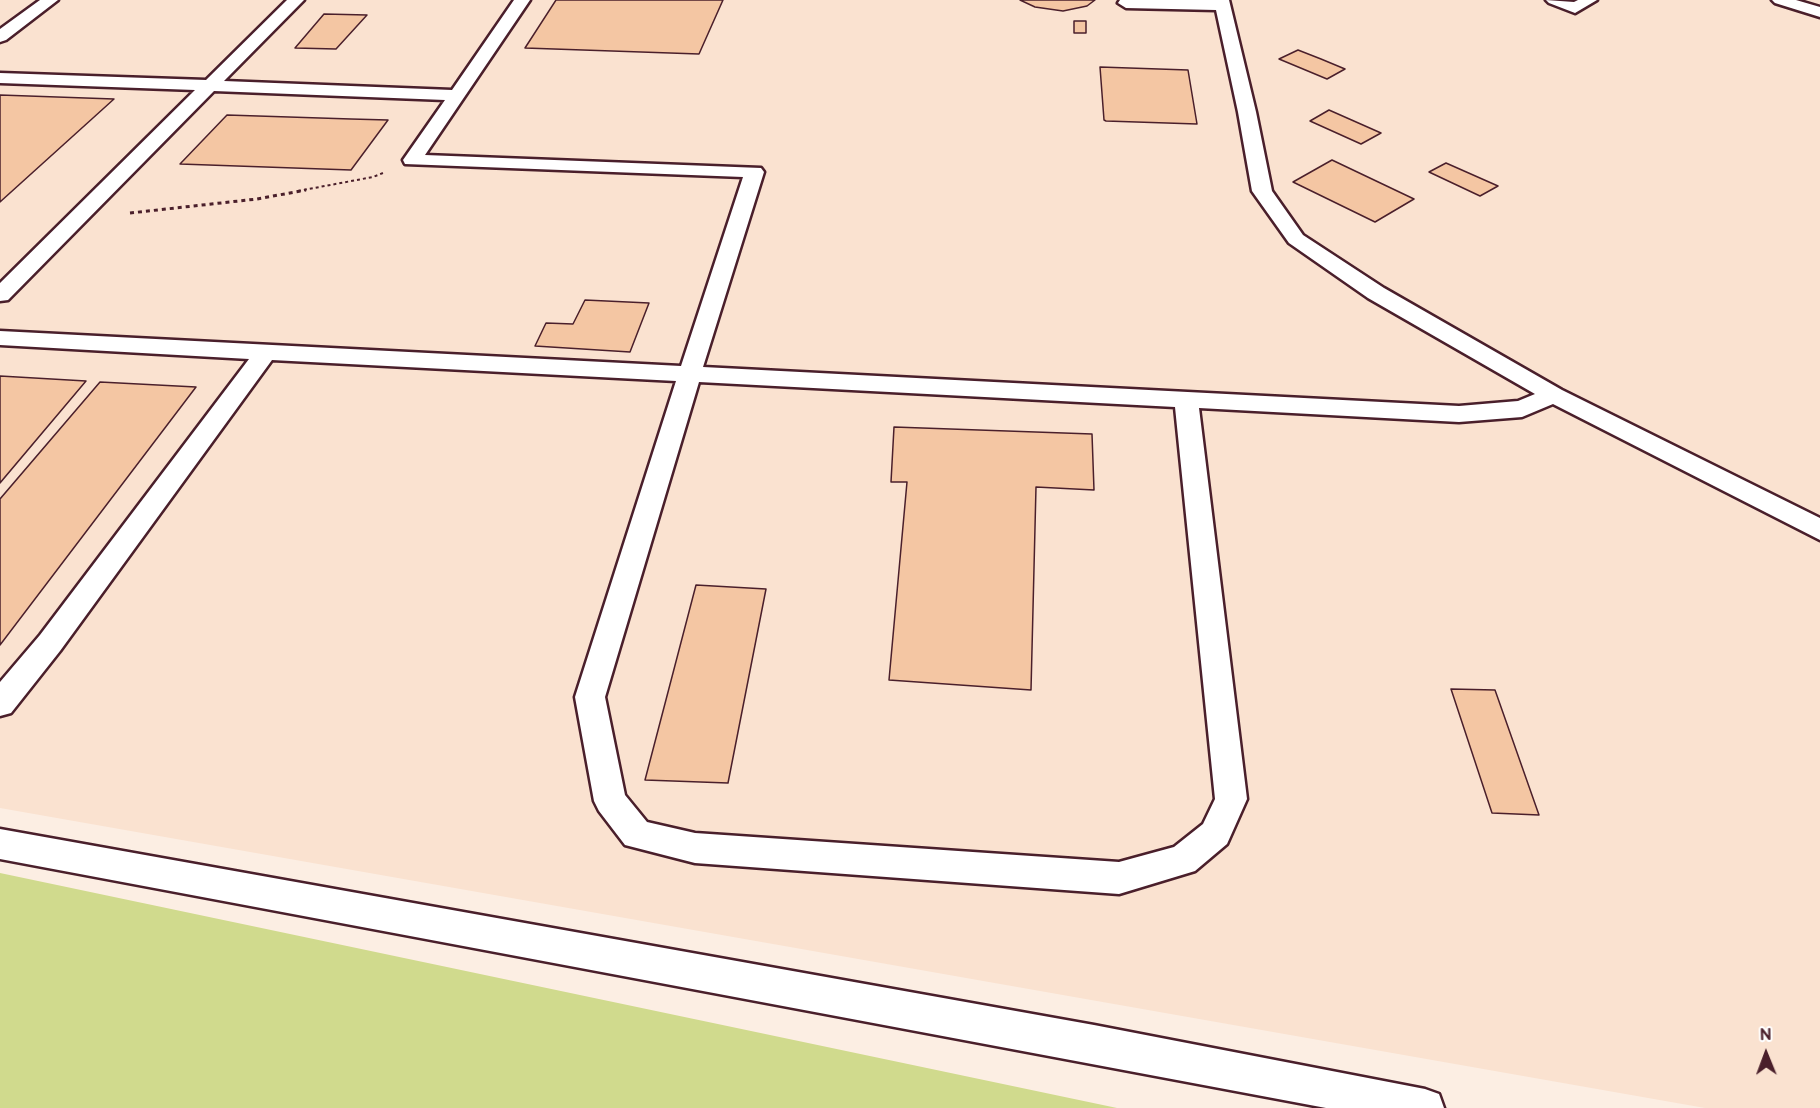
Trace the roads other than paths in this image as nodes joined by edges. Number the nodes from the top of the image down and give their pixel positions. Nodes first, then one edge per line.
1 (50, 0) edge
2 (296, 0) edge
3 (522, 0) edge
4 (1554, 0) edge
5 (1589, 0) edge
6 (1780, 0) edge
7 (1126, 3) dead end
8 (1221, 3) edge
9 (1820, 12) edge
10 (0, 37) edge
11 (0, 78) edge
12 (210, 86) junction
13 (457, 95) junction
14 (0, 295) edge
15 (0, 338) edge
16 (265, 353) junction
17 (692, 374) junction
18 (1554, 395) junction
19 (1186, 399) junction
20 (1820, 530) edge
21 (0, 704) edge
22 (0, 844) edge
23 (1425, 1108) edge

1 - 10 lane
2 - 12 lane
3 - 13 lane
4 - 5 lane
6 - 9 lane
7 - 8 lane
8 - 18 lane
11 - 12 lane
12 - 13 lane
12 - 14 lane
13 - 17 lane
15 - 16 lane
16 - 17 lane
16 - 21 lane
17 - 19 lane
17 - 19 lane
18 - 19 lane
18 - 20 lane
22 - 23 lane

